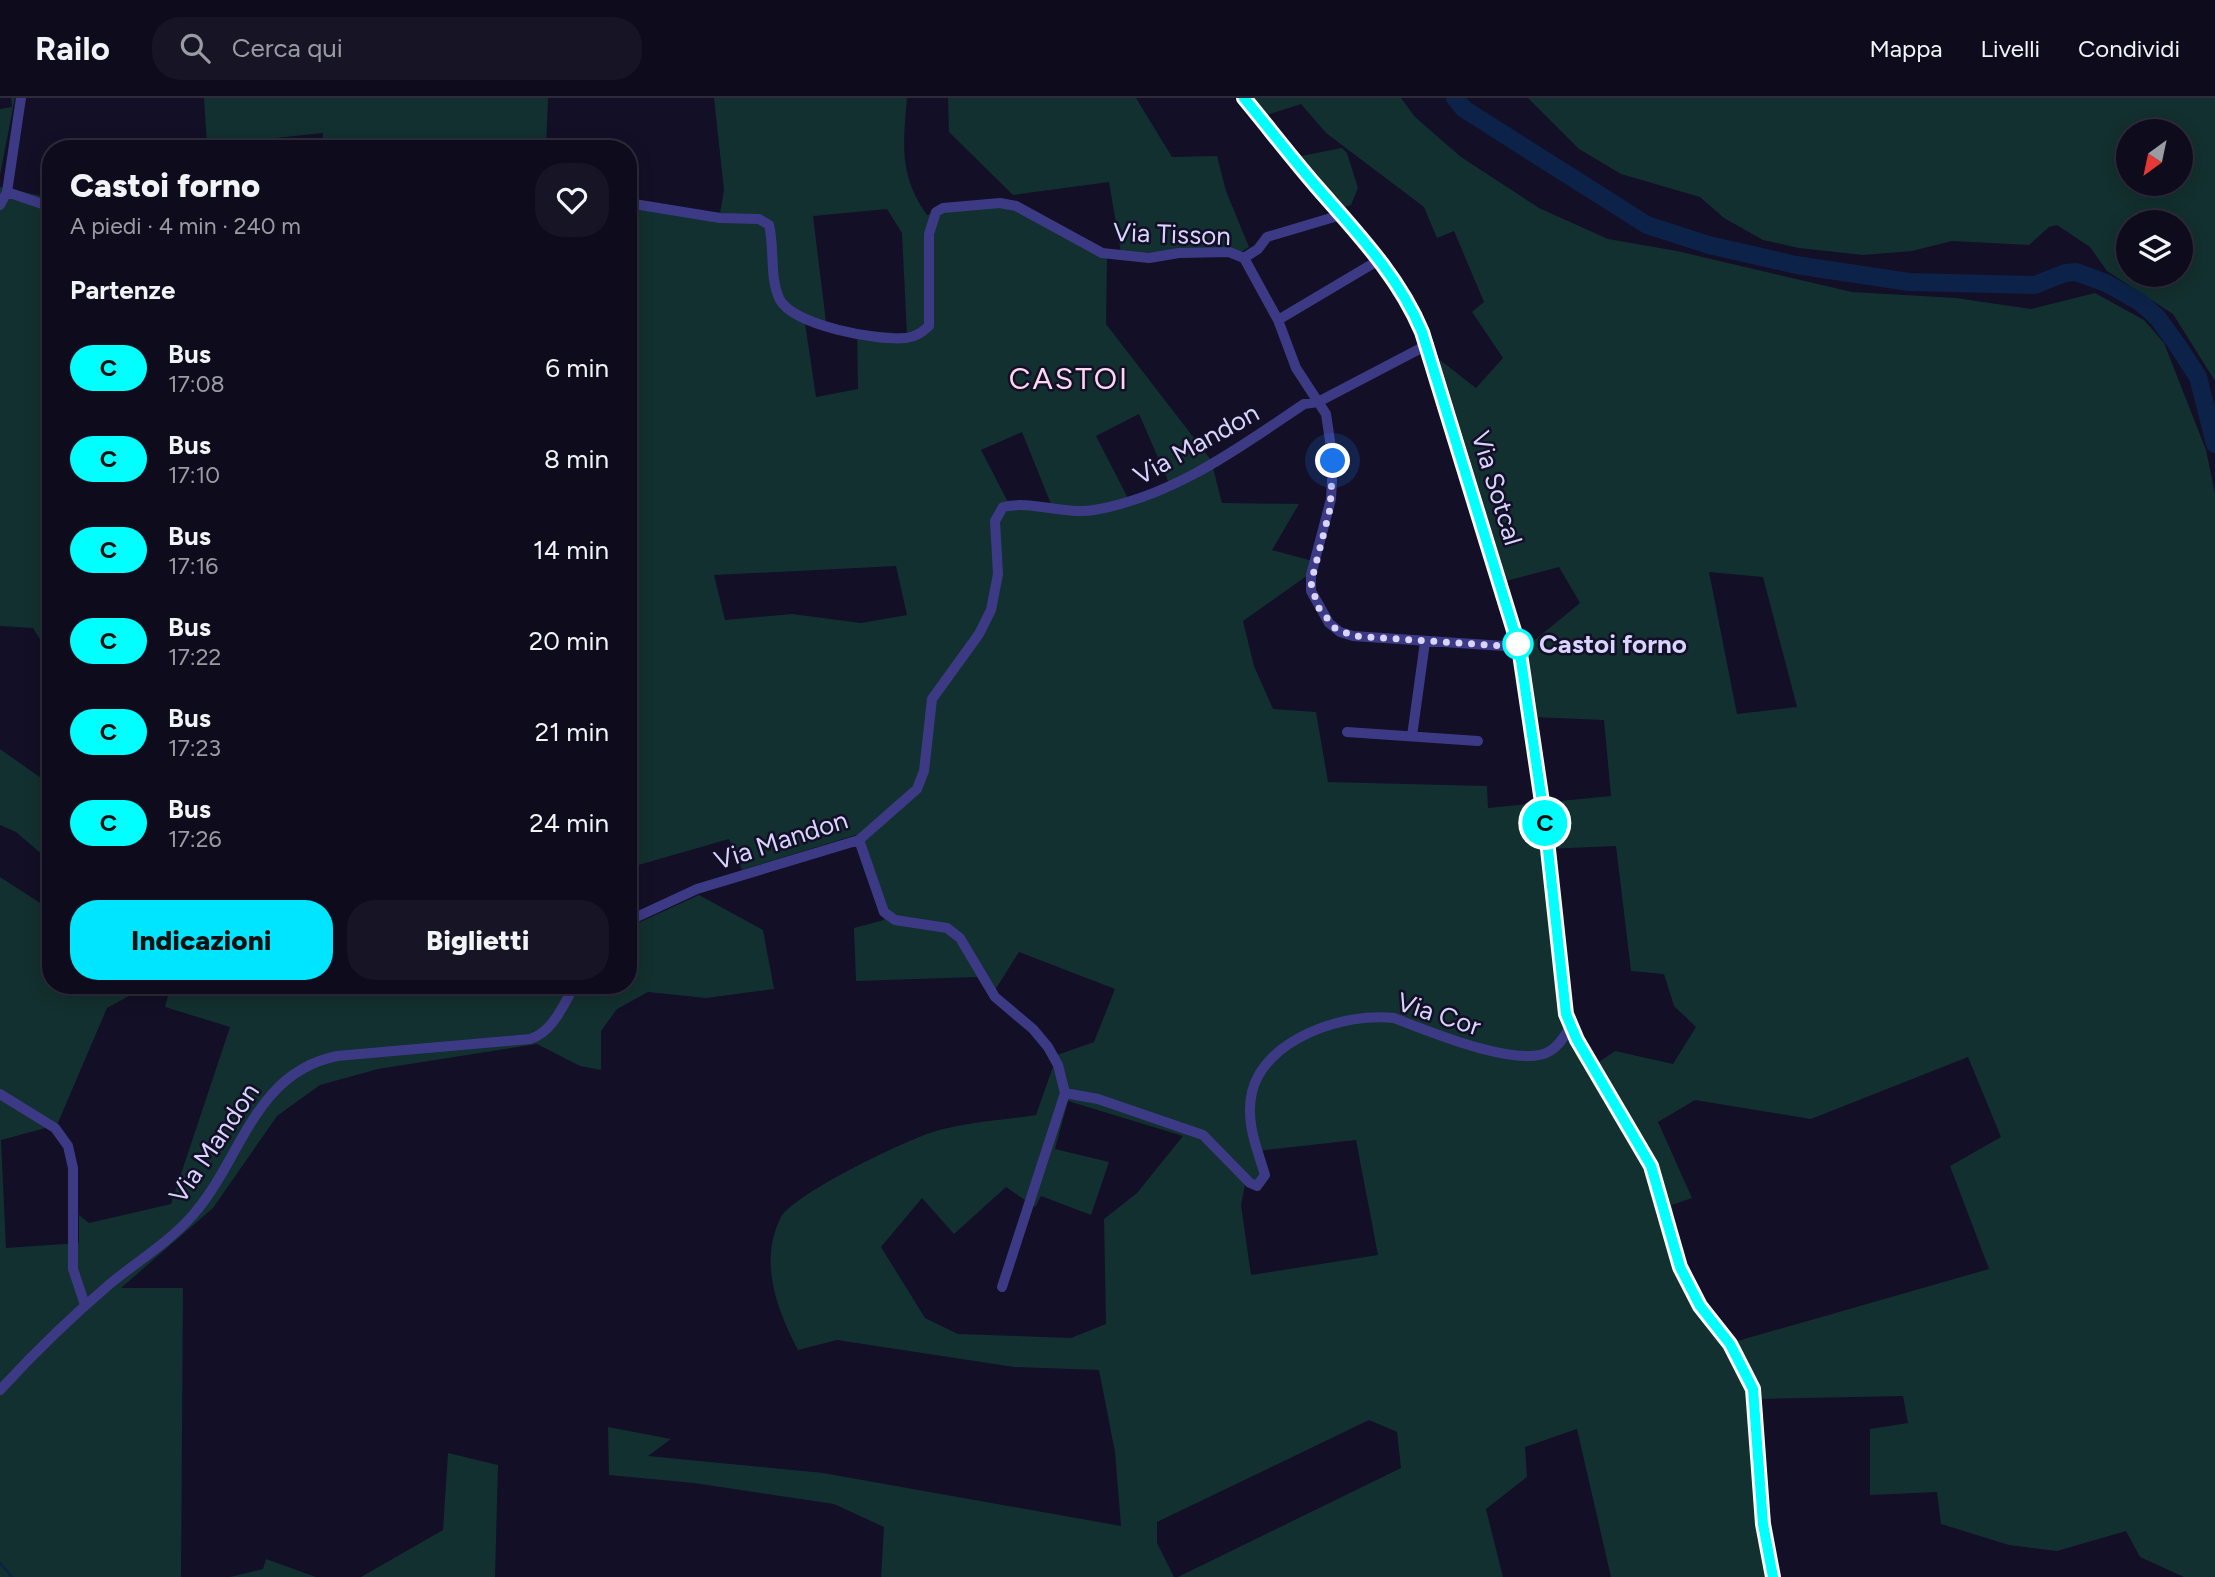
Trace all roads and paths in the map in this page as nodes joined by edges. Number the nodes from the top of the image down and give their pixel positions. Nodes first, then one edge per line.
1 (20, 98) edge
2 (1244, 98) edge
3 (7, 192) junction
4 (42, 203) edge
5 (637, 204) edge
6 (0, 205) edge
7 (1341, 215) junction
8 (1244, 258) junction
9 (1379, 260) junction
10 (1278, 320) junction
11 (1427, 345) junction
12 (1318, 402) junction
13 (1425, 642) junction
14 (1519, 647) junction
15 (1347, 732) dead end
16 (1412, 736) junction
17 (1478, 741) dead end
18 (859, 840) junction
19 (637, 917) edge
20 (570, 994) edge
21 (1571, 1026) junction
22 (1065, 1093) junction
23 (0, 1094) edge
24 (1002, 1287) dead end
25 (85, 1305) junction
26 (0, 1390) edge
27 (1773, 1577) edge

1 - 3 street
2 - 7 street, Via Sotcal
3 - 4 street
3 - 6 street
5 - 8 street, Via Tisson
7 - 8 street
7 - 9 street, Via Sotcal
8 - 10 street
9 - 10 street
9 - 11 street, Via Sotcal
10 - 12 street
11 - 12 street
11 - 14 street, Via Sotcal
12 - 13 street
12 - 18 street, Via Mandon
13 - 14 street
13 - 16 street
14 - 21 street, Via Sotcal
15 - 16 street
16 - 17 street
18 - 19 street, Via Mandon
18 - 22 street
20 - 25 street, Via Mandon
21 - 22 street, Via Cor
21 - 27 street, Via Sotcal
22 - 24 street
23 - 25 street
25 - 26 street, Via Mandon

